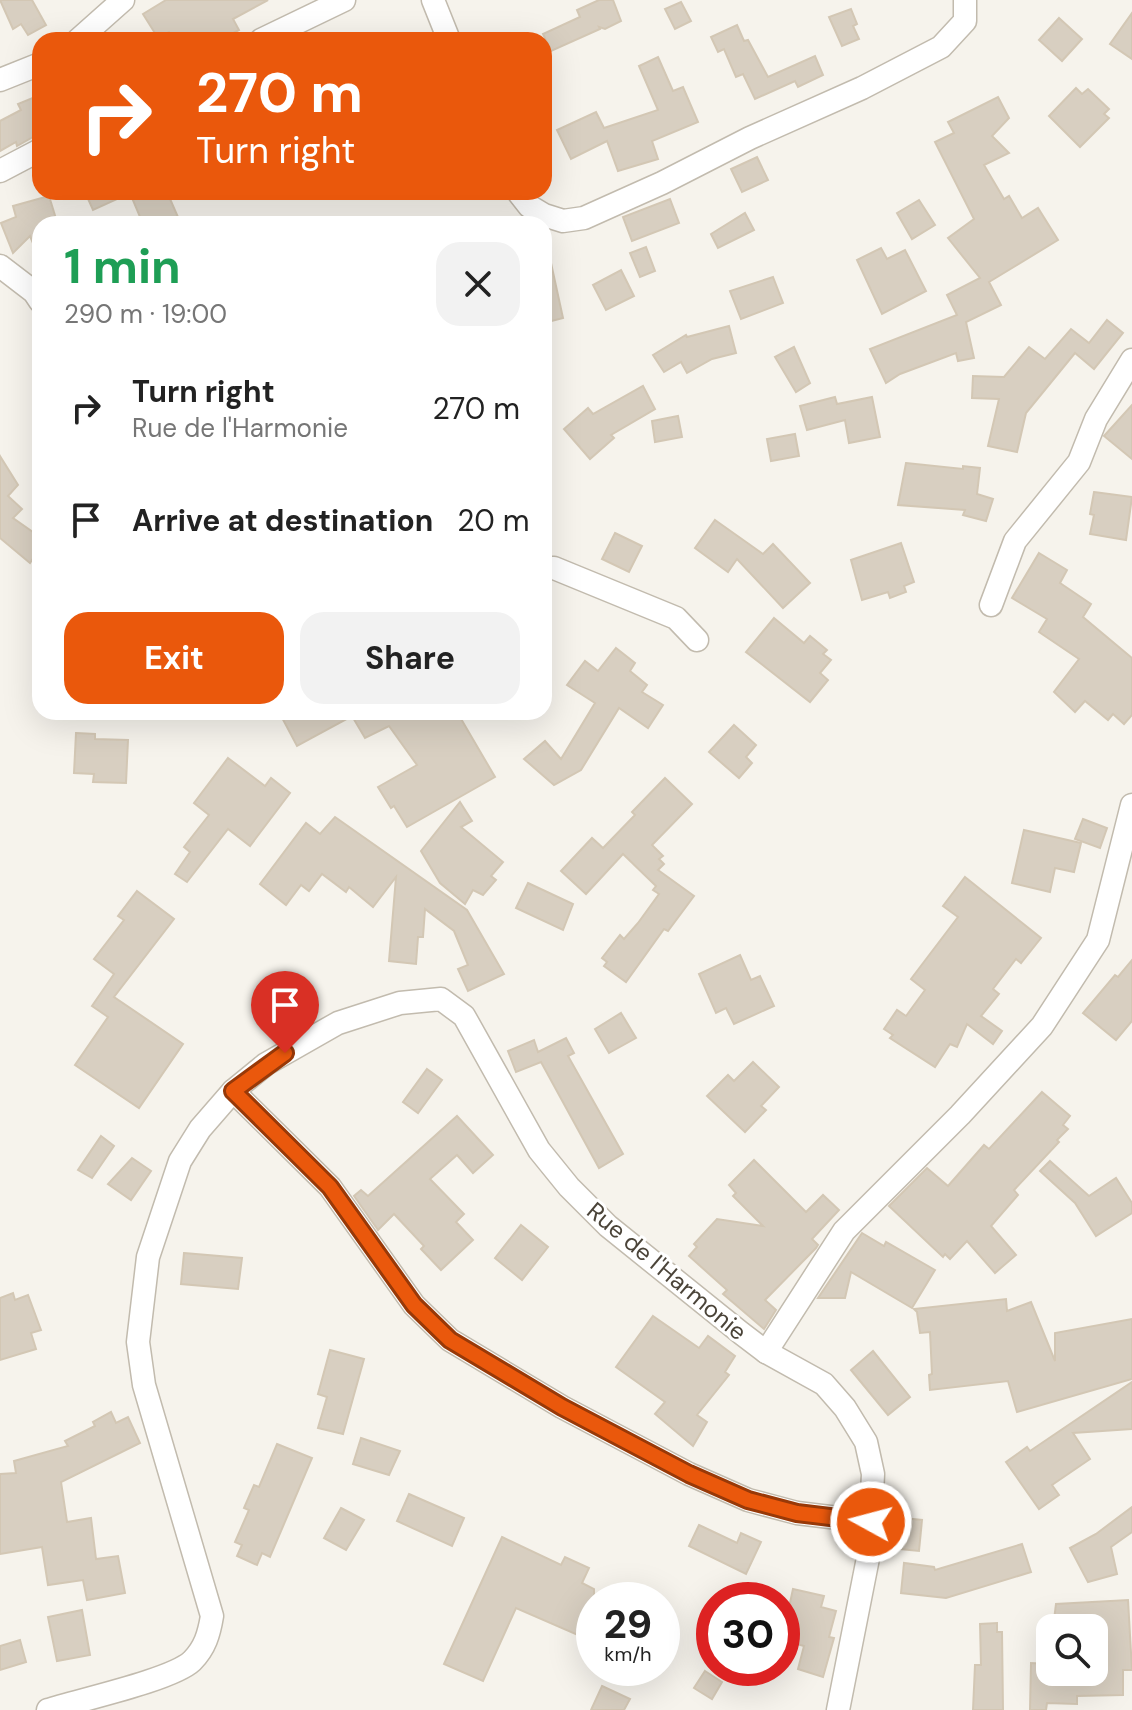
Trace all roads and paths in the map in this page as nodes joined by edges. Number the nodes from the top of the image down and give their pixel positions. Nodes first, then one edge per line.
1 (123, 0) edge
2 (344, 0) edge
3 (433, 0) edge
4 (965, 0) edge
5 (87, 32) edge
6 (278, 32) edge
7 (446, 32) edge
8 (32, 67) edge
9 (0, 80) edge
10 (32, 154) edge
11 (0, 171) edge
12 (524, 200) edge
13 (547, 216) edge
14 (552, 218) edge
15 (0, 266) edge
16 (32, 290) edge
17 (1132, 360) edge
18 (552, 568) edge
19 (991, 605) dead end
20 (697, 640) dead end
21 (1132, 805) edge
22 (233, 1091) junction
23 (766, 1352) junction
24 (871, 1522) junction
25 (48, 1710) edge
26 (838, 1710) edge

1 - 5 street
2 - 6 street
3 - 7 street
4 - 14 street
8 - 9 street
10 - 11 street
12 - 13 street
15 - 16 street
17 - 19 street
18 - 20 street
21 - 23 street
22 - 23 street, Rue de l'Harmonie
22 - 24 street
22 - 25 street, Rue de l'Harmonie
23 - 24 street, Rue de l'Harmonie
24 - 26 street, Rue de l'Harmonie

